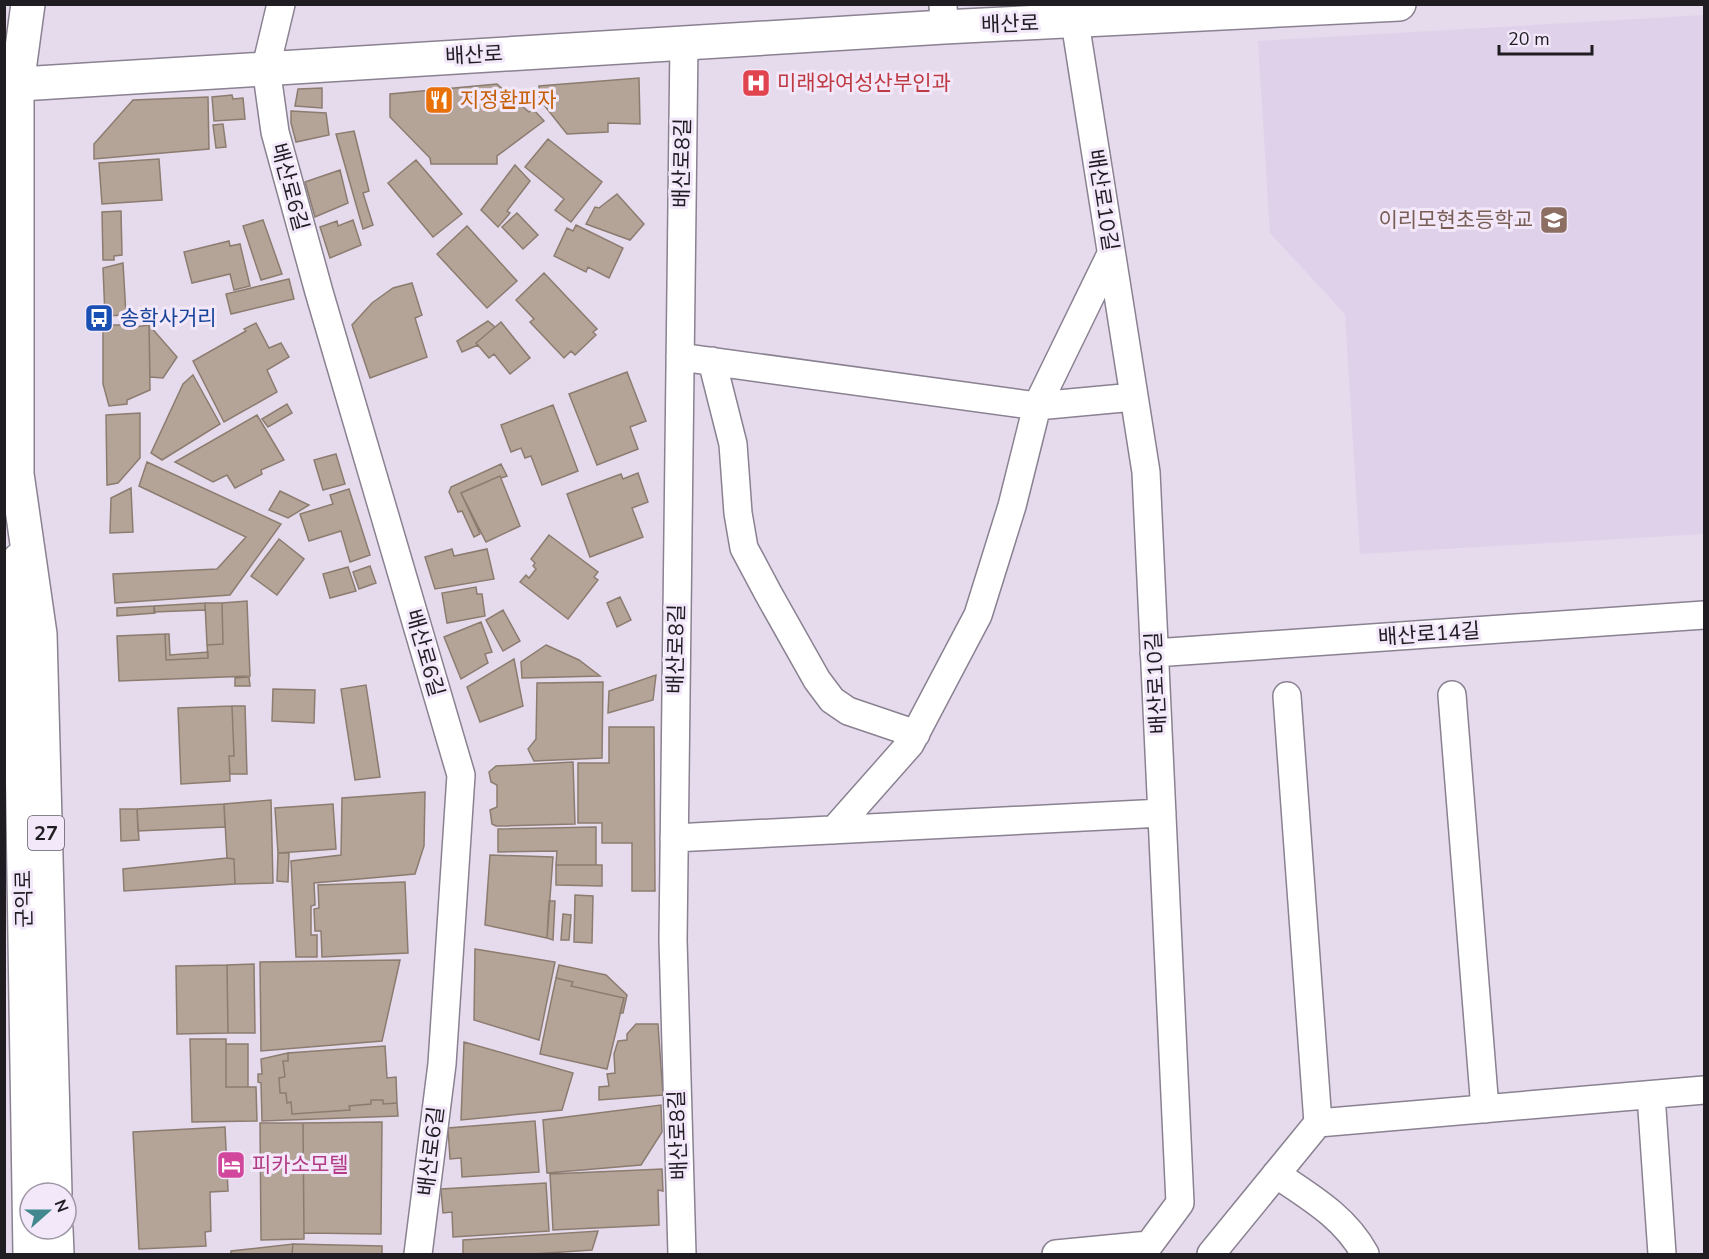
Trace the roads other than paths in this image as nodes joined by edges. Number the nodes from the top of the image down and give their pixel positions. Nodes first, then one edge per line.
1 (28, 4) edge
2 (281, 4) edge
3 (1399, 4) edge
4 (944, 16) edge
5 (1075, 21) junction
6 (684, 43) junction
7 (266, 67) junction
8 (11, 85) edge
9 (1111, 254) junction
10 (680, 357) junction
11 (712, 361) junction
12 (1134, 397) junction
13 (1037, 406) junction
14 (17, 474) junction
15 (1704, 615) edge
16 (1154, 652) junction
17 (1452, 695) dead end
18 (1287, 696) dead end
19 (915, 734) junction
20 (1162, 813) junction
21 (834, 830) junction
22 (674, 838) junction
23 (1704, 1090) edge
24 (1651, 1095) junction
25 (1485, 1109) junction
26 (1318, 1123) junction
27 (1276, 1174) junction
28 (55, 1181) edge
29 (30, 1254) edge
30 (417, 1254) edge
31 (682, 1254) edge
32 (1056, 1254) edge
33 (1211, 1254) edge
34 (1365, 1254) edge
35 (1662, 1254) edge

1 - 8 street, 군익로 / 27
2 - 7 street
3 - 5 street, 배산로
4 - 5 street, 배산로
4 - 6 street, 배산로
5 - 9 street, 배산로10길
6 - 7 street, 배산로
6 - 10 street, 배산로8길
7 - 8 street, 배산로
7 - 30 street, 배산로6길
8 - 14 street, 군익로 / 27
9 - 12 street, 배산로10길
9 - 13 street
10 - 11 street
10 - 22 street, 배산로8길
11 - 13 street
11 - 19 street
12 - 13 street
12 - 16 street, 배산로10길
13 - 19 street
14 - 28 street, 27
14 - 29 street, 군익로
15 - 16 street, 배산로14길
16 - 20 street, 배산로10길
17 - 25 street
18 - 26 street
19 - 21 street
20 - 21 street
20 - 32 street, 배산로10길
21 - 22 street
22 - 31 street, 배산로8길
23 - 24 street
24 - 25 street
24 - 35 street
25 - 26 street
26 - 27 street
27 - 33 street
27 - 34 street

